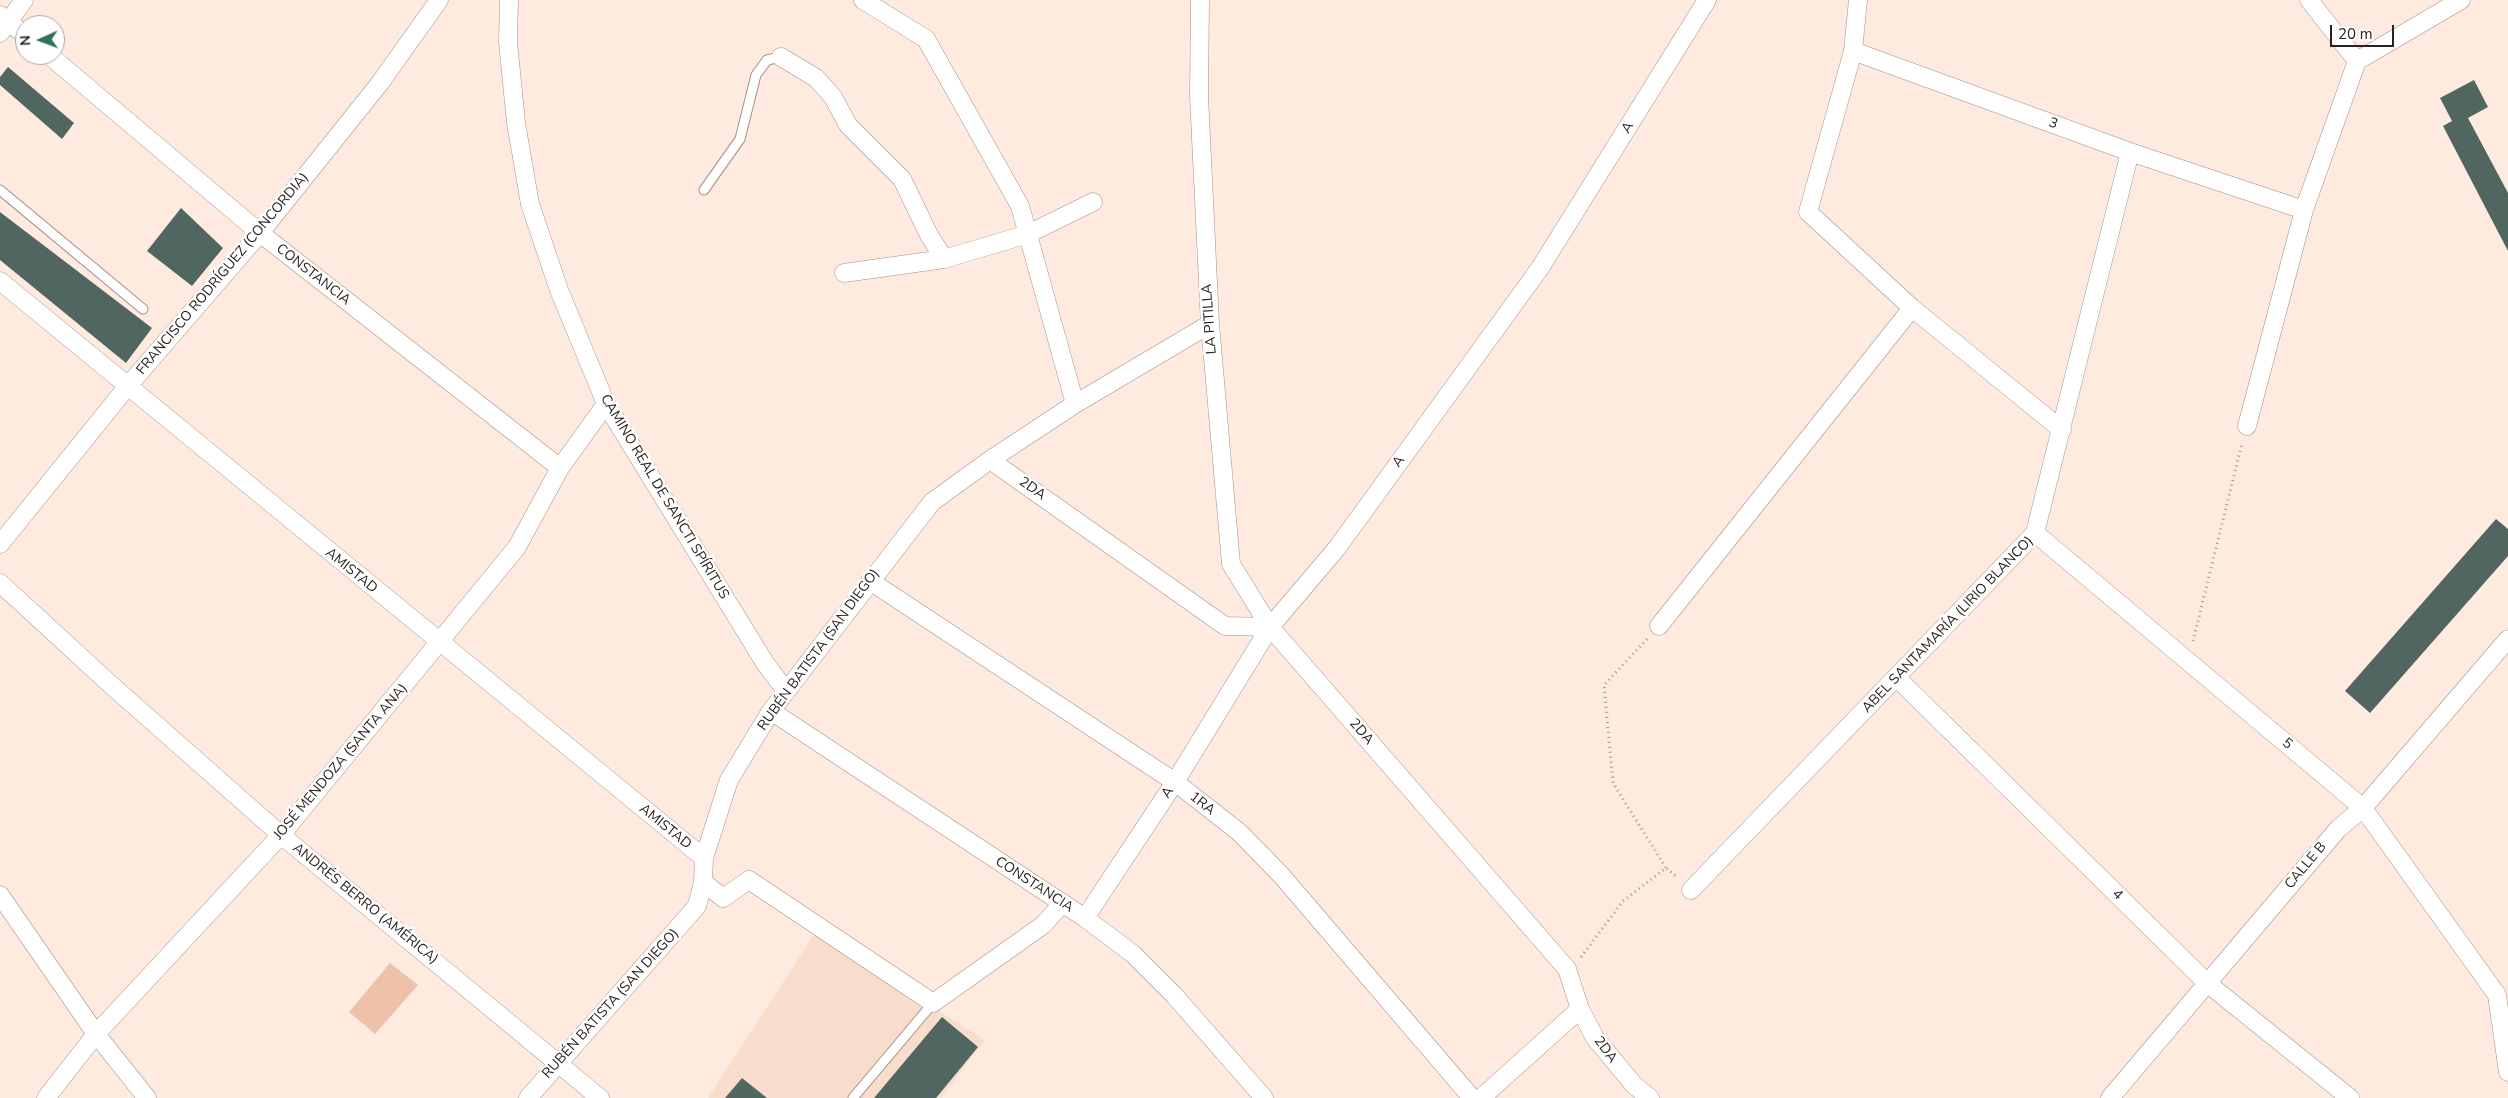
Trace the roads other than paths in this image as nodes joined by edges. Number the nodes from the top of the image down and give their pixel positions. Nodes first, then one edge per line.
1 (24, 0) edge
2 (439, 0) edge
3 (509, 0) edge
4 (864, 0) edge
5 (1200, 0) edge
6 (1707, 0) edge
7 (1858, 0) edge
8 (2309, 0) edge
9 (2461, 0) edge
10 (3, 24) edge
11 (15, 30) edge
12 (1853, 51) junction
13 (781, 57) joint
14 (2358, 61) junction
15 (61, 65) edge
16 (2130, 152) junction
17 (0, 190) edge
18 (704, 190) dead end
19 (1094, 202) dead end
20 (2304, 210) junction
21 (260, 233) junction
22 (1028, 234) junction
23 (944, 259) junction
24 (844, 273) dead end
25 (0, 282) edge
26 (1912, 308) junction
27 (143, 309) dead end
28 (1210, 324) junction
29 (128, 387) junction
30 (606, 404) junction
31 (1075, 404) junction
32 (2247, 426) road end
33 (2062, 430) junction
34 (990, 460) junction
35 (560, 468) junction
36 (2035, 533) junction
37 (0, 544) edge
38 (870, 581) junction
39 (0, 584) edge
40 (1659, 626) road end
41 (1270, 627) junction
42 (2508, 639) edge
43 (440, 643) junction
44 (1896, 678) junction
45 (786, 691) junction
46 (771, 711) junction
47 (1175, 782) junction
48 (2363, 808) junction
49 (281, 835) junction
50 (704, 858) junction
51 (703, 882) junction
52 (1691, 890) road end
53 (0, 895) edge
54 (1062, 904) junction
55 (1084, 918) junction
56 (2207, 983) junction
57 (2502, 992) edge
58 (933, 1003) junction
59 (1580, 1009) junction
60 (96, 1034) junction
61 (559, 1062) junction
62 (2508, 1072) edge
63 (46, 1098) edge
64 (147, 1098) edge
65 (528, 1098) edge
66 (600, 1098) edge
67 (853, 1098) edge
68 (1264, 1098) edge
69 (1472, 1098) edge
70 (1481, 1098) edge
71 (1650, 1098) edge
72 (2110, 1098) edge
73 (2350, 1098) edge

1 - 10 street
2 - 21 street, FRANCISCO RODRÍGUEZ (CONCORDIA)
3 - 30 street, CAMINO REAL DE SANCTI SPÍRITUS
4 - 22 street
5 - 28 street, LA PITILLA
6 - 41 street, A
7 - 12 street
8 - 14 street
9 - 14 street
10 - 11 street
12 - 16 street, 3
12 - 26 street
13 - 18 lane
13 - 23 street
14 - 20 street
15 - 21 street, CONSTANCIA
16 - 20 street, 3
16 - 33 street, ABEL SANTAMARÍA (LIRIO BLANCO)
17 - 27 lane
19 - 22 street
20 - 32 street
21 - 29 street, FRANCISCO RODRÍGUEZ (CONCORDIA)
21 - 35 street, CONSTANCIA
22 - 23 street
22 - 31 street
23 - 24 street
25 - 29 street, AMISTAD
26 - 33 street
26 - 40 street
28 - 31 street, RUBÉN BATISTA (SAN DIEGO)
28 - 41 street, LA PITILLA
29 - 37 street, FRANCISCO RODRÍGUEZ (CONCORDIA)
29 - 43 street, AMISTAD
30 - 35 street, JOSÉ MENDOZA (SANTA ANA)
30 - 45 street, CAMINO REAL DE SANCTI SPÍRITUS
31 - 34 street, RUBÉN BATISTA (SAN DIEGO)
33 - 36 street, ABEL SANTAMARÍA (LIRIO BLANCO)
34 - 38 street, RUBÉN BATISTA (SAN DIEGO)
34 - 41 street, 2DA
35 - 43 street, JOSÉ MENDOZA (SANTA ANA)
36 - 44 street, ABEL SANTAMARÍA (LIRIO BLANCO)
36 - 48 street, 5
38 - 45 street, RUBÉN BATISTA (SAN DIEGO)
38 - 47 street, 1RA
39 - 49 street, ANDRÉS BERRO (AMÉRICA)
41 - 47 street, A
41 - 59 street, 2DA
42 - 48 street, CALLE B
43 - 49 street, JOSÉ MENDOZA (SANTA ANA)
43 - 50 street, AMISTAD
44 - 52 street, ABEL SANTAMARÍA (LIRIO BLANCO)
44 - 56 street, 4
45 - 46 street, RUBÉN BATISTA (SAN DIEGO)
46 - 50 street, RUBÉN BATISTA (SAN DIEGO)
46 - 54 street, CONSTANCIA
47 - 55 street, A
47 - 69 street, 1RA
48 - 56 street, CALLE B
48 - 57 street, 5
49 - 60 street, JOSÉ MENDOZA (SANTA ANA)
49 - 61 street, ANDRÉS BERRO (AMÉRICA)
50 - 51 street, RUBÉN BATISTA (SAN DIEGO)
51 - 58 street
51 - 61 street, RUBÉN BATISTA (SAN DIEGO)
53 - 60 street
54 - 55 street, CONSTANCIA
54 - 58 street
55 - 68 street, CONSTANCIA
56 - 72 street, CALLE B
56 - 73 street, 4
57 - 62 street
58 - 67 lane
59 - 70 street
59 - 71 street, 2DA
60 - 63 street, JOSÉ MENDOZA (SANTA ANA)
60 - 64 street
61 - 65 street, RUBÉN BATISTA (SAN DIEGO)
61 - 66 street, ANDRÉS BERRO (AMÉRICA)

